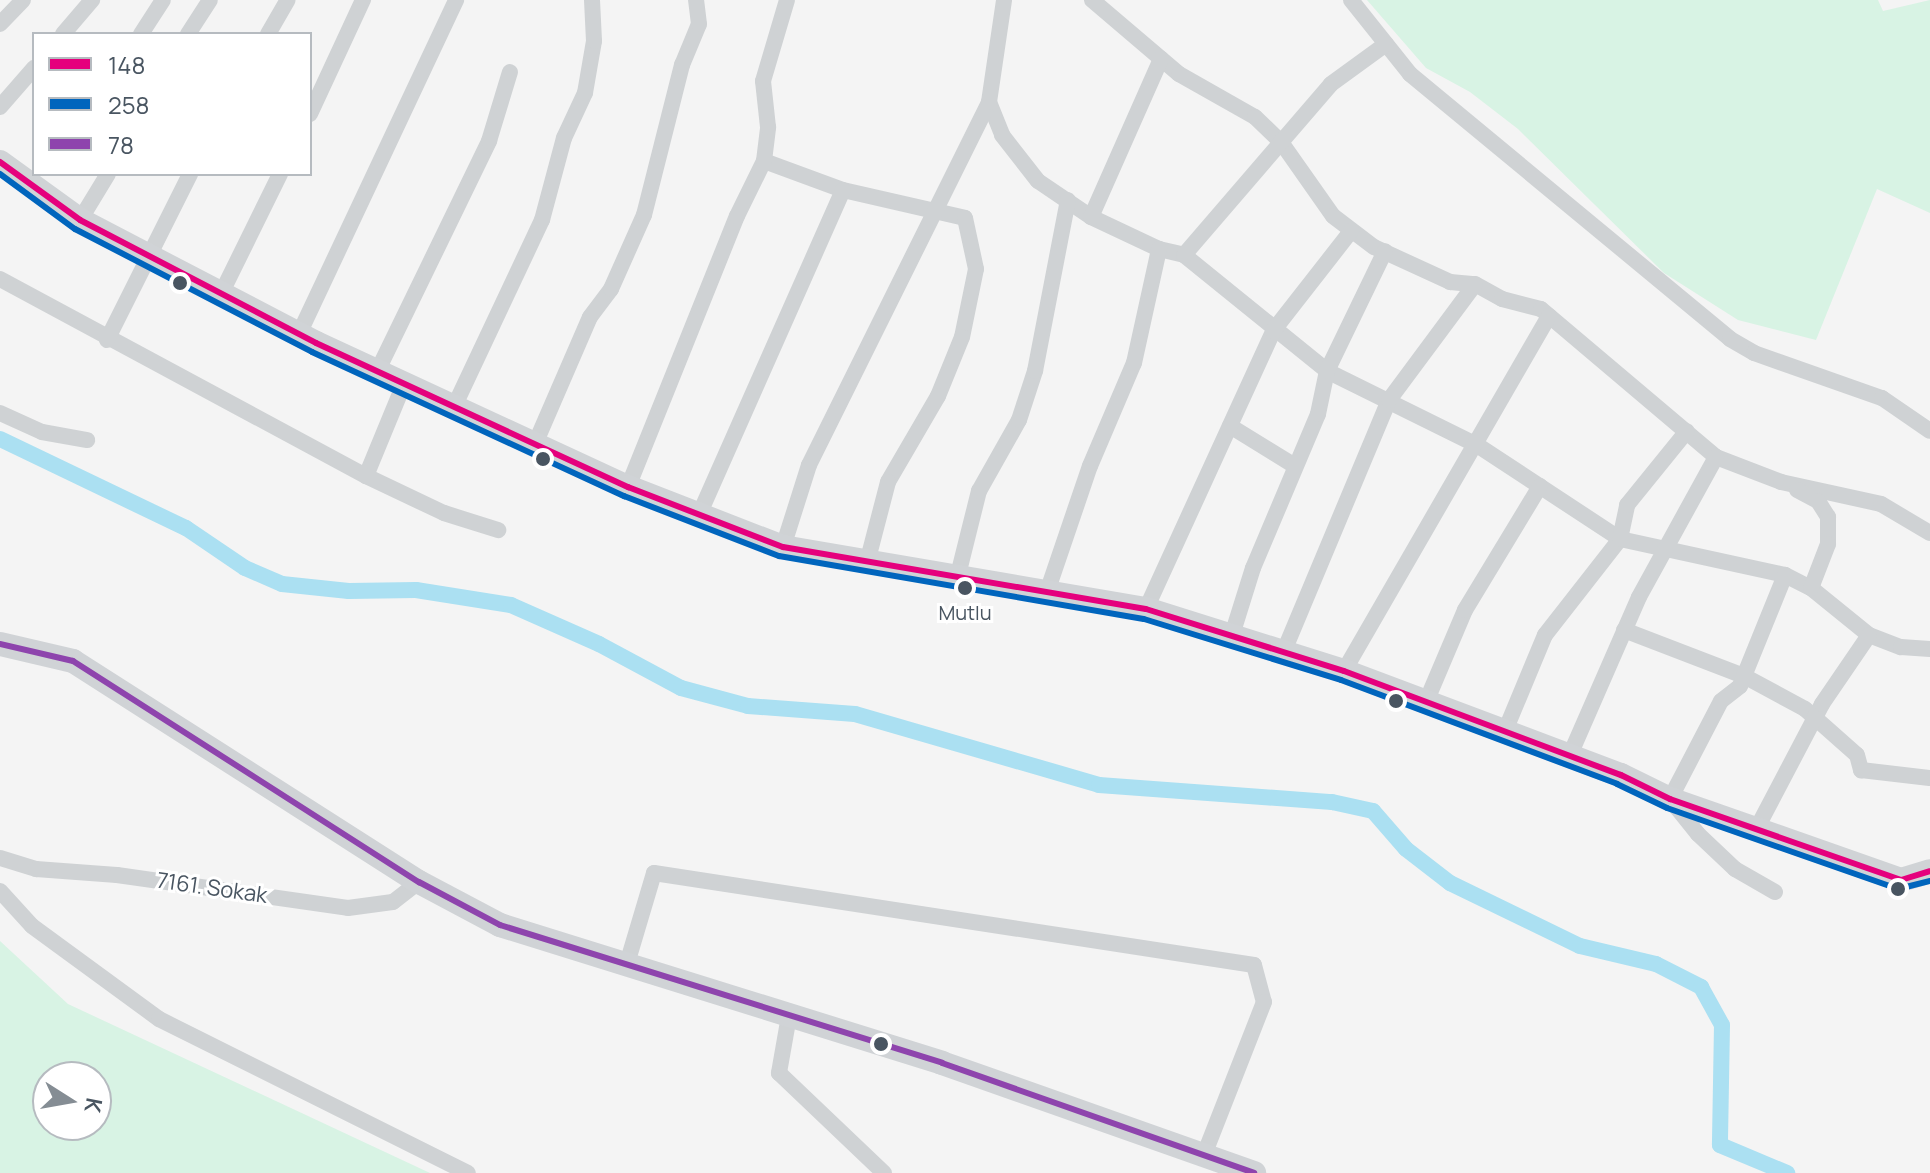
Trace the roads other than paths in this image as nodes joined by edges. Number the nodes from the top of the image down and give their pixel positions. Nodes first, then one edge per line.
1 (23, 0) edge
2 (92, 0) edge
3 (163, 0) edge
4 (210, 0) edge
5 (288, 0) edge
6 (363, 0) edge
7 (456, 0) edge
8 (592, 0) edge
9 (696, 0) edge
10 (787, 0) edge
11 (1004, 0) edge
12 (1092, 0) edge
13 (1351, 0) edge
14 (0, 24) edge
15 (65, 32) edge
16 (142, 32) edge
17 (189, 32) edge
18 (269, 32) edge
19 (1386, 44) junction
20 (1161, 59) junction
21 (32, 70) edge
22 (510, 72) dead end
23 (989, 102) junction
24 (0, 107) edge
25 (312, 110) edge
26 (1281, 142) junction
27 (764, 161) junction
28 (0, 162) edge
29 (29, 173) edge
30 (32, 176) edge
31 (107, 176) edge
32 (189, 176) edge
33 (279, 176) edge
34 (843, 190) junction
35 (1068, 200) junction
36 (932, 208) junction
37 (1091, 217) junction
38 (80, 220) junction
39 (1351, 231) junction
40 (1159, 249) junction
41 (1385, 251) junction
42 (147, 255) junction
43 (1184, 255) junction
44 (0, 279) edge
45 (1475, 284) junction
46 (221, 294) junction
47 (1549, 316) junction
48 (1273, 331) junction
49 (299, 334) junction
50 (107, 340) junction
51 (1327, 371) junction
52 (377, 372) junction
53 (404, 384) junction
54 (1389, 400) junction
55 (454, 407) junction
56 (0, 413) edge
57 (1230, 426) junction
58 (1687, 431) junction
59 (1930, 431) edge
60 (87, 440) dead end
61 (535, 444) junction
62 (1477, 445) junction
63 (1716, 457) junction
64 (1295, 466) junction
65 (366, 476) junction
66 (1781, 482) junction
67 (1540, 486) junction
68 (628, 487) junction
69 (699, 515) junction
70 (498, 530) dead end
71 (1930, 533) edge
72 (1620, 539) junction
73 (783, 547) junction
74 (1668, 547) junction
75 (868, 559) junction
76 (958, 575) junction
77 (1785, 575) junction
78 (1811, 588) junction
79 (1046, 595) junction
80 (1146, 609) junction
81 (1624, 630) junction
82 (1232, 635) junction
83 (1869, 635) junction
84 (0, 644) edge
85 (1930, 649) edge
86 (1284, 651) junction
87 (1344, 671) junction
88 (1744, 676) junction
89 (1426, 702) junction
90 (1815, 720) junction
91 (1505, 731) junction
92 (1570, 755) junction
93 (1930, 778) edge
94 (1670, 799) junction
95 (1757, 828) junction
96 (0, 858) edge
97 (1930, 871) edge
98 (419, 882) junction
99 (0, 891) edge
100 (1775, 892) dead end
101 (626, 967) junction
102 (789, 1016) junction
103 (1204, 1155) junction
104 (468, 1173) edge
105 (884, 1173) edge
106 (1254, 1173) edge

1 - 14 street
2 - 15 street
3 - 16 street
4 - 17 street
5 - 18 street
6 - 25 street
7 - 49 street
8 - 55 street
9 - 61 street
10 - 27 street
11 - 23 street
12 - 20 street
13 - 19 street
19 - 26 street
19 - 59 street
20 - 26 street
20 - 37 street
21 - 24 street
22 - 52 street
23 - 35 street
23 - 36 street
26 - 39 street
26 - 43 street
27 - 34 street
27 - 68 street
28 - 29 street
30 - 38 street
31 - 38 street
32 - 42 street
33 - 46 street
34 - 36 street
34 - 69 street
35 - 37 street
35 - 76 street
36 - 73 street
36 - 75 street
37 - 40 street
38 - 42 street
39 - 41 street
39 - 48 street
40 - 43 street
40 - 79 street
41 - 45 street
41 - 51 street
42 - 46 street
42 - 50 street
43 - 48 street
44 - 50 street
45 - 47 street
45 - 54 street
46 - 49 street
47 - 58 street
47 - 62 street
48 - 51 street
48 - 57 street
49 - 52 street
50 - 65 street
51 - 54 street
51 - 64 street
52 - 53 street
53 - 55 street
53 - 65 street
54 - 62 street
54 - 86 street
55 - 61 street
56 - 60 street
57 - 64 street
57 - 80 street
58 - 63 street
58 - 72 street
61 - 68 street
62 - 67 street
62 - 87 street
63 - 66 street
63 - 74 street
64 - 82 street
65 - 70 street
66 - 71 street
66 - 78 street
67 - 72 street
67 - 89 street
68 - 69 street
69 - 73 street
72 - 74 street
72 - 91 street
73 - 75 street
74 - 77 street
74 - 81 street
75 - 76 street
76 - 79 street
77 - 78 street
77 - 88 street
78 - 83 street
79 - 80 street
80 - 82 street
81 - 88 street
81 - 92 street
82 - 86 street
83 - 85 street
83 - 90 street
84 - 98 street
86 - 87 street
87 - 89 street
88 - 90 street
88 - 94 street
89 - 91 street
90 - 93 street
90 - 95 street
91 - 92 street
92 - 94 street
94 - 95 street
94 - 100 street
95 - 97 street
96 - 98 street, 7161. Sokak
98 - 101 street
99 - 104 street
101 - 102 street
101 - 103 street
102 - 103 street
102 - 105 street
103 - 106 street

